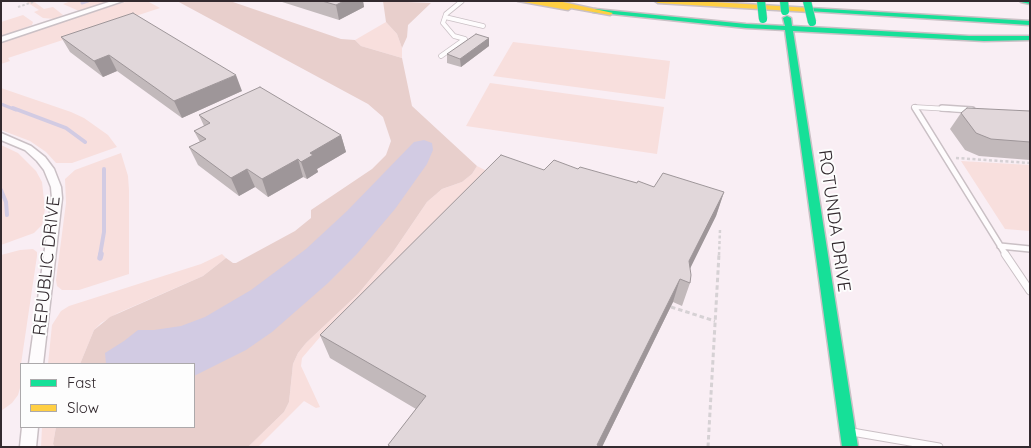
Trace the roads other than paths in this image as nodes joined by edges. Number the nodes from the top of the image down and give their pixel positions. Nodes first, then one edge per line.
1 (120, 1) edge
2 (462, 1) edge
3 (521, 1) edge
4 (546, 1) edge
5 (658, 1) edge
6 (761, 1) edge
7 (784, 1) edge
8 (807, 1) edge
9 (1023, 1) edge
10 (1030, 2) edge
11 (610, 13) junction
12 (1030, 15) edge
13 (445, 16) junction
14 (1030, 23) edge
15 (788, 25) junction
16 (483, 26) dead end
17 (746, 26) junction
18 (834, 30) junction
19 (970, 38) junction
20 (1030, 38) edge
21 (1, 40) edge
22 (1030, 42) edge
23 (441, 56) dead end
24 (980, 111) edge
25 (1, 136) edge
26 (1000, 246) junction
27 (1030, 249) edge
28 (1030, 291) edge
29 (36, 363) edge
30 (30, 428) edge
31 (848, 432) junction
32 (28, 447) edge
33 (850, 447) edge
34 (939, 447) edge

1 - 21 street
2 - 13 lane
3 - 11 main road
4 - 11 main road
5 - 14 main road
6 - 12 main road
6 - 17 main road, bridge
7 - 15 main road, ROTUNDA DRIVE, bridge
8 - 18 main road, bridge
9 - 10 main road
11 - 17 main road
13 - 16 lane
13 - 23 lane
15 - 17 main road
15 - 18 main road
15 - 31 main road, ROTUNDA DRIVE
18 - 19 main road
19 - 20 main road
19 - 22 main road
24 - 26 lane
25 - 29 street, REPUBLIC DRIVE
26 - 27 lane
26 - 28 lane
30 - 32 street
31 - 33 main road, ROTUNDA DRIVE
31 - 34 lane

